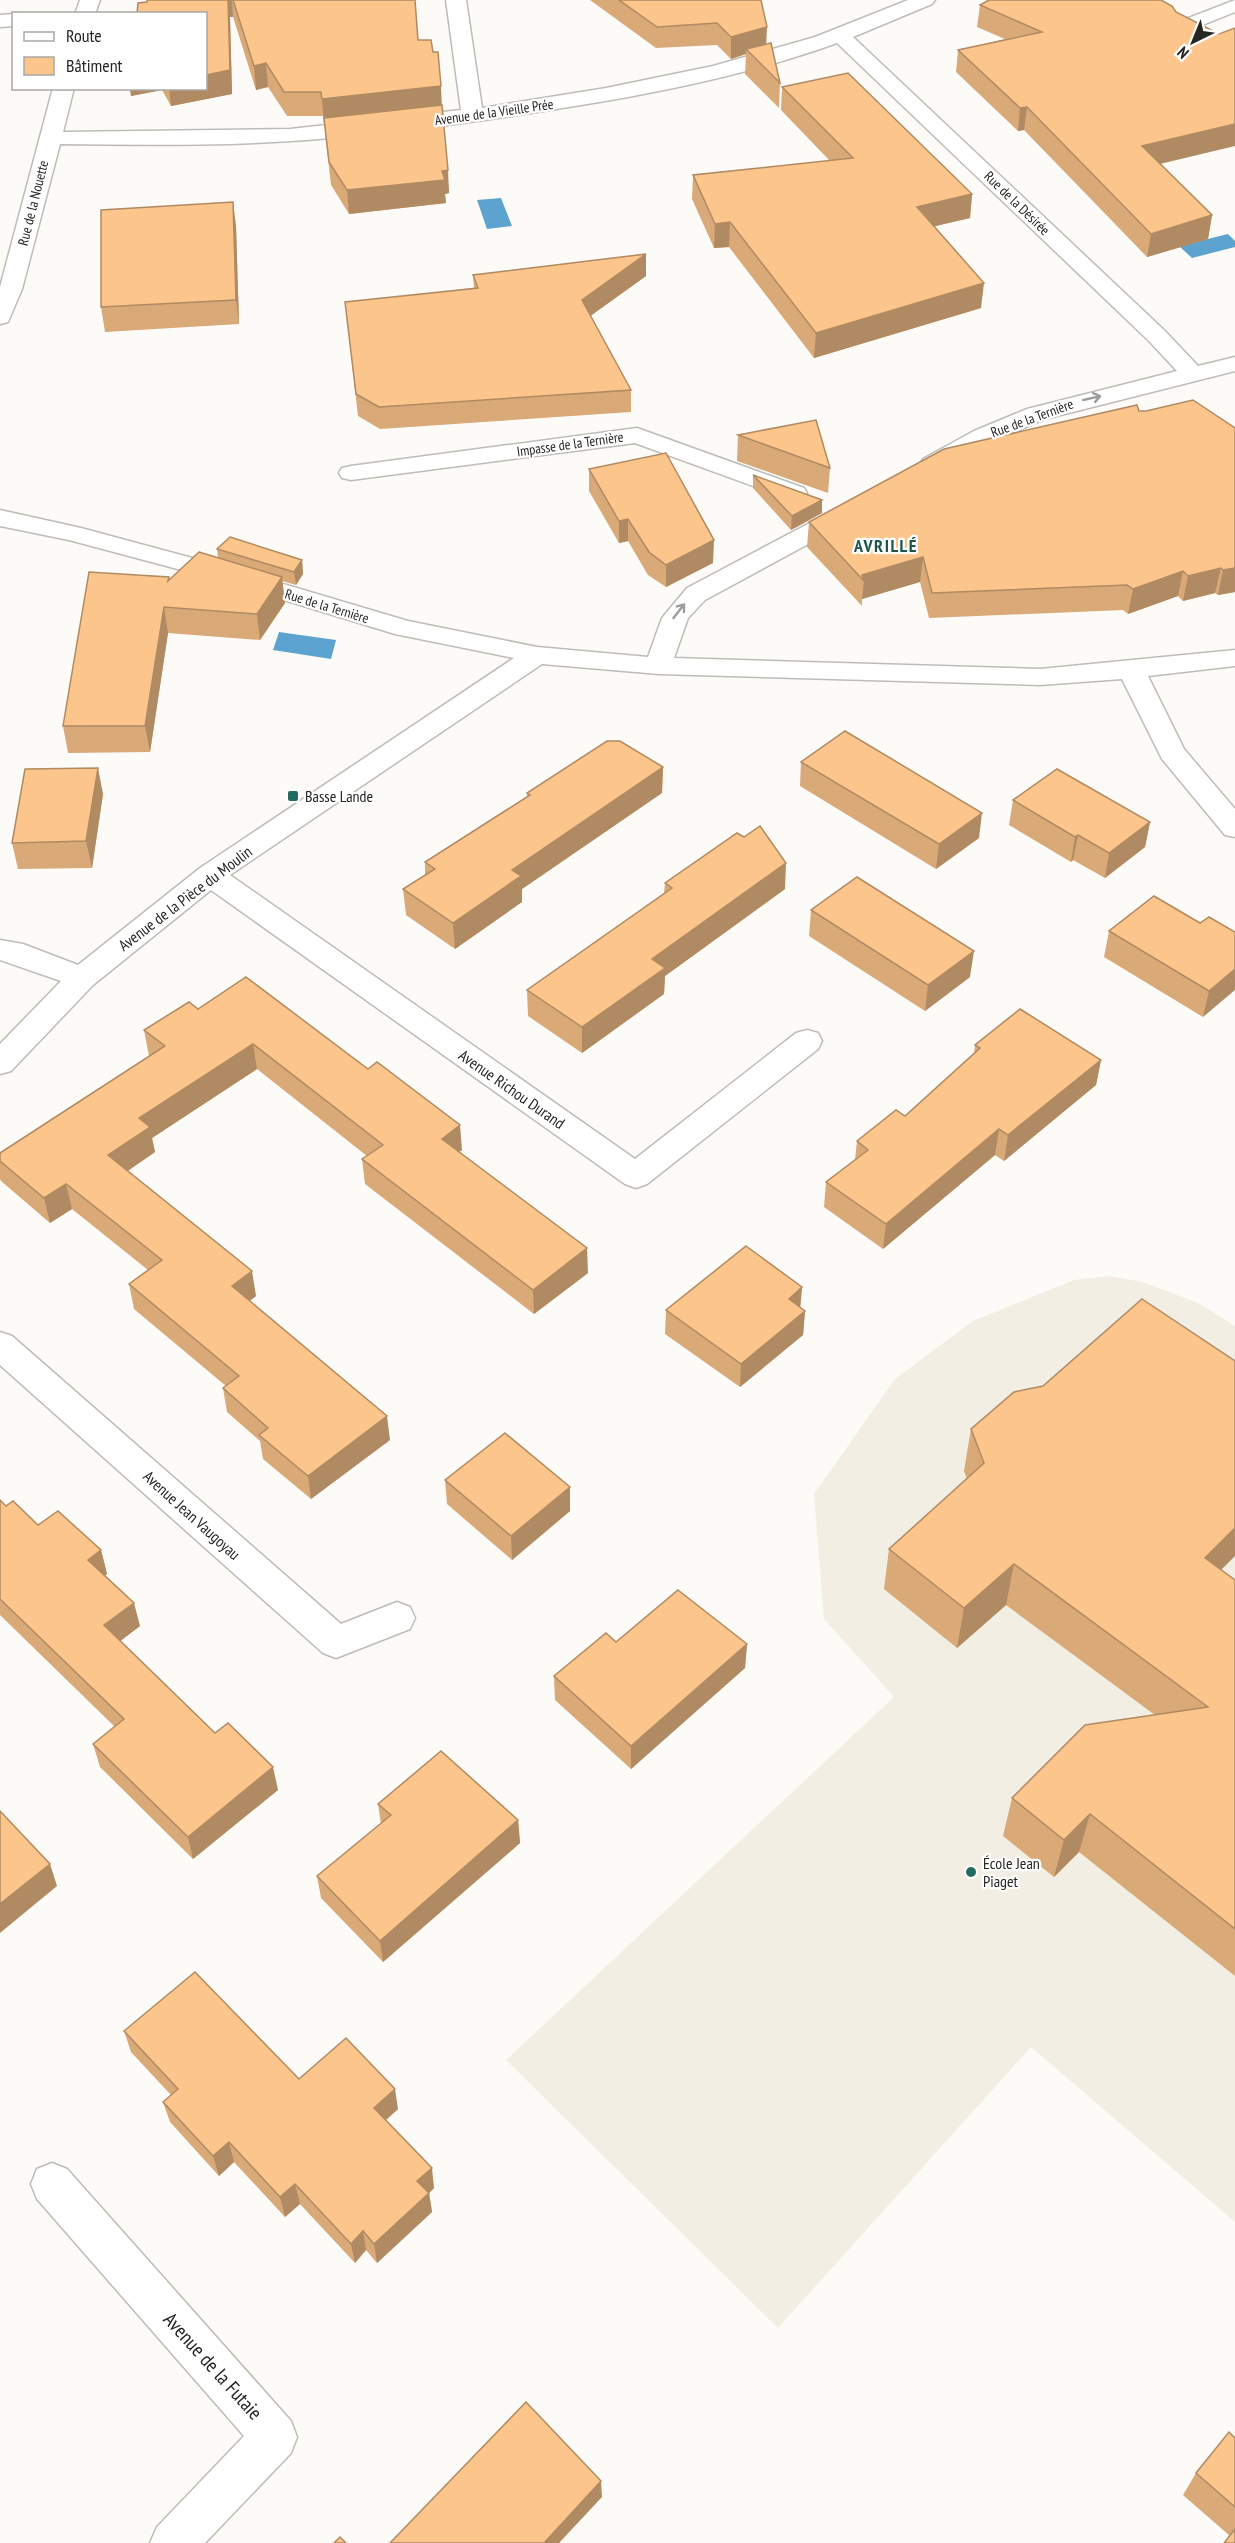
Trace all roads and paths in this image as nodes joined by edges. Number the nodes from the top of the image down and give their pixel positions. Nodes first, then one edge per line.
1 (456, 0) edge
2 (925, 0) edge
3 (1235, 5) edge
4 (1180, 28) edge
5 (840, 35) junction
6 (62, 90) edge
7 (472, 115) junction
8 (49, 138) junction
9 (0, 317) edge
10 (1235, 364) edge
11 (1192, 374) junction
12 (351, 473) dead end
13 (911, 477) edge
14 (0, 518) edge
15 (537, 655) junction
16 (1235, 658) edge
17 (659, 666) junction
18 (1131, 670) junction
19 (1235, 828) edge
20 (210, 875) junction
21 (0, 950) edge
22 (82, 978) junction
23 (807, 1041) dead end
24 (0, 1063) edge
25 (0, 1345) edge
26 (397, 1618) dead end
27 (52, 2184) dead end
28 (173, 2543) edge

1 - 7 street
2 - 5 street, Avenue de la Vieille Prée
3 - 4 street
5 - 7 street, Avenue de la Vieille Prée
5 - 11 street, Rue de la Désirée
6 - 8 street, Rue de la Nouette
7 - 8 street, Avenue de la Vieille Prée
8 - 9 street, Rue de la Nouette
10 - 11 street, Rue de la Ternière
13 -> 11 street, Rue de la Ternière
17 -> 12 street, Impasse de la Ternière
14 - 15 street, Rue de la Ternière
15 - 17 street, Rue de la Ternière
15 - 20 street, Avenue de la Pièce du Moulin
16 - 18 street, Rue de la Ternière
17 - 18 street, Rue de la Ternière
18 - 19 street
20 - 22 street, Avenue de la Pièce du Moulin
20 - 23 street, Avenue Richou Durand
21 - 22 street
22 - 24 street, Avenue de la Pièce du Moulin
25 - 26 street, Avenue Jean Vaugoyau
27 - 28 street, Avenue de la Futaie

